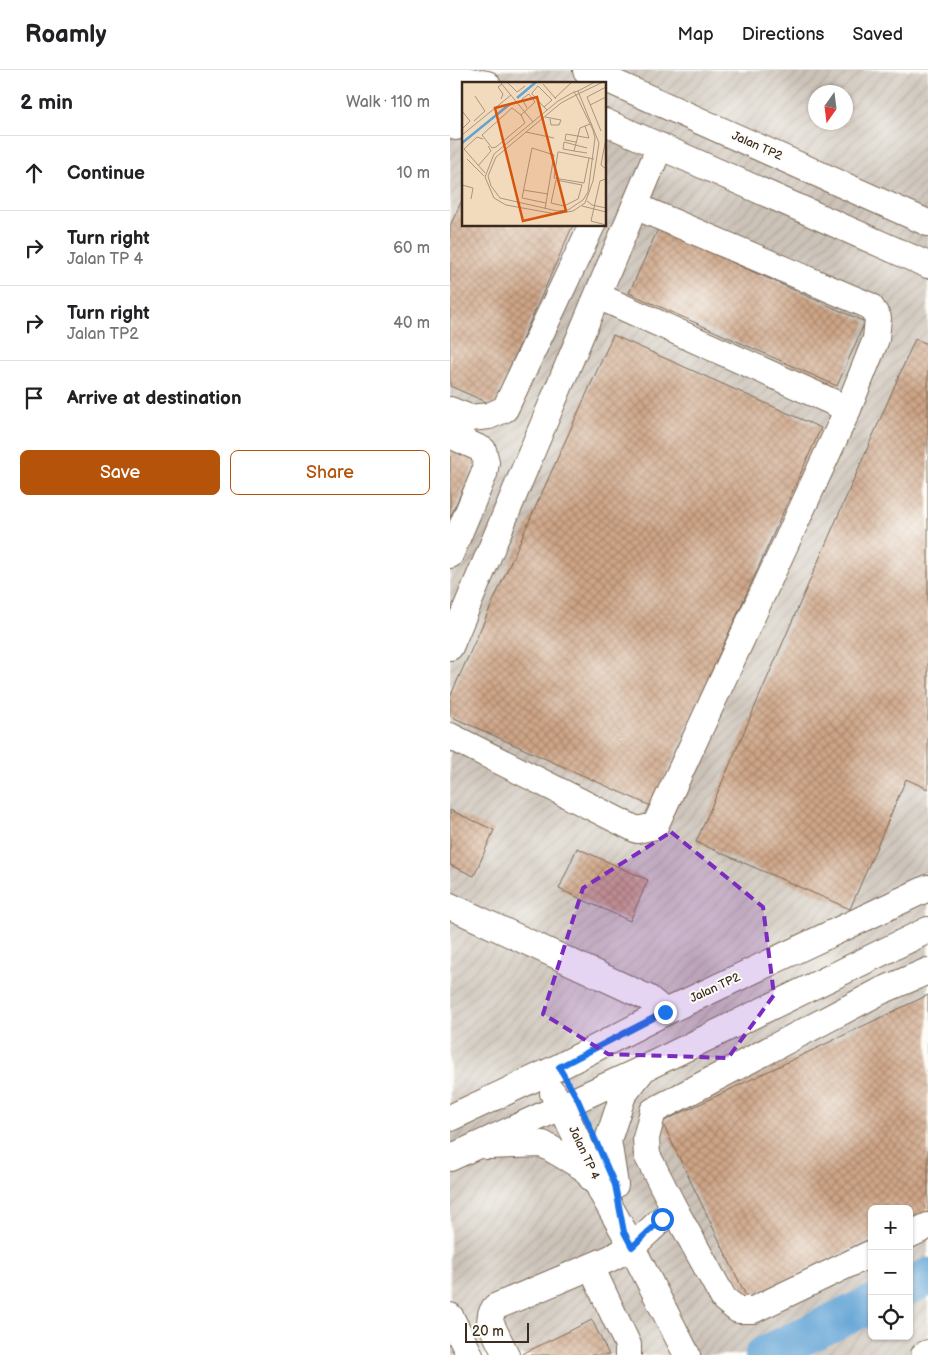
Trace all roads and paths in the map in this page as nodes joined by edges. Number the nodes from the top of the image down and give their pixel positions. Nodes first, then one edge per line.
1 (586, 70) edge
2 (462, 104) edge
3 (606, 122) edge
4 (457, 128) edge
5 (660, 146) junction
6 (635, 206) junction
7 (928, 223) edge
8 (592, 226) edge
9 (928, 264) edge
10 (598, 296) junction
11 (848, 409) junction
12 (450, 410) edge
13 (450, 435) edge
14 (450, 555) edge
15 (450, 647) edge
16 (450, 736) edge
17 (928, 888) edge
18 (450, 906) edge
19 (928, 930) edge
20 (928, 971) edge
21 (665, 1012) junction
22 (643, 1069) junction
23 (550, 1072) junction
24 (570, 1103) junction
25 (450, 1118) edge
26 (475, 1146) junction
27 (450, 1158) edge
28 (608, 1189) junction
29 (675, 1210) junction
30 (928, 1226) edge
31 (913, 1233) edge
32 (628, 1240) junction
33 (868, 1255) edge
34 (592, 1267) junction
35 (450, 1316) edge
36 (928, 1353) edge
37 (470, 1355) edge
38 (506, 1355) edge
39 (628, 1355) edge
40 (687, 1355) edge
41 (924, 1355) edge

1 - 7 street, Jalan TP2
2 - 4 street
3 - 5 street
5 - 6 street
5 - 9 street
6 - 10 street
6 - 11 street
8 - 12 street
10 - 11 street
10 - 15 street
11 - 16 street
13 - 14 street
17 - 21 street, Jalan TP2
18 - 21 street
19 - 22 street
20 - 29 street
21 - 23 street, Jalan TP2
22 - 24 street
22 - 28 street
23 - 24 street, Jalan TP 4
23 - 25 street, Jalan TP2
24 - 26 street
24 - 28 street, Jalan TP 4
26 - 27 street
26 - 28 street
28 - 32 street, Jalan TP 4
29 - 32 street
29 - 33 street
30 - 31 street
32 - 34 street
32 - 40 street, Jalan TP 4
34 - 38 street
34 - 39 street
35 - 37 street
36 - 41 street

